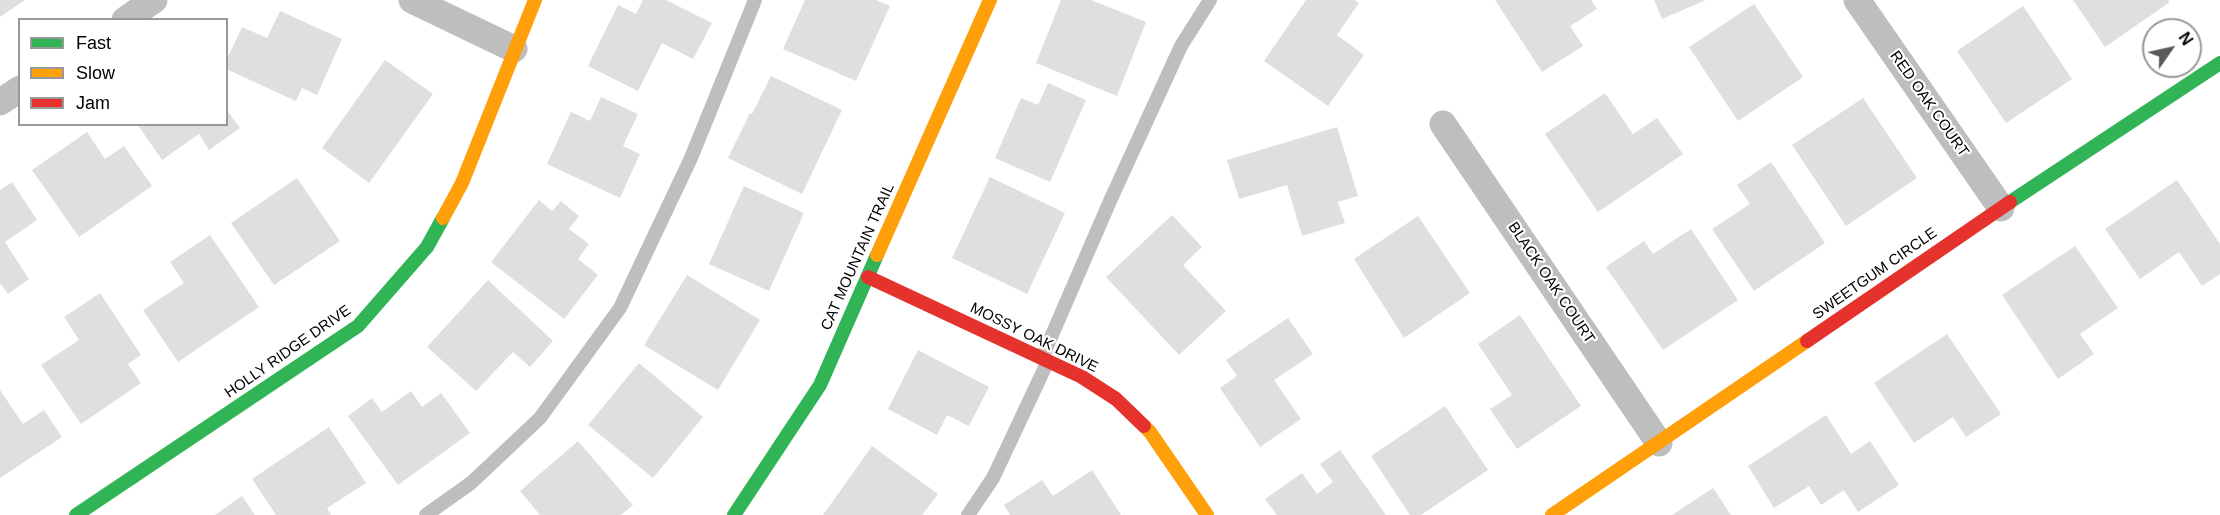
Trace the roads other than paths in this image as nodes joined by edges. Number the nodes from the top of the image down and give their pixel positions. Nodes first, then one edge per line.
1 (154, 0) edge
2 (412, 0) edge
3 (536, 0) edge
4 (755, 0) edge
5 (990, 0) edge
6 (1210, 0) edge
7 (1857, 0) edge
8 (128, 18) edge
9 (514, 49) junction
10 (2220, 63) edge
11 (18, 90) edge
12 (0, 102) edge
13 (1443, 124) dead end
14 (2001, 208) junction
15 (868, 277) junction
16 (1045, 360) junction
17 (1659, 443) junction
18 (76, 515) edge
19 (426, 515) edge
20 (734, 515) edge
21 (968, 515) edge
22 (1208, 515) edge
23 (1552, 515) edge

1 - 8 street
2 - 9 street
3 - 9 street, HOLLY RIDGE DRIVE
4 - 19 lane
5 - 15 street, CAT MOUNTAIN TRAIL
6 - 16 lane
7 - 14 street, RED OAK COURT
9 - 18 street, HOLLY RIDGE DRIVE
10 - 14 street, SWEETGUM CIRCLE
11 - 12 street
13 - 17 street, BLACK OAK COURT
14 - 17 street, SWEETGUM CIRCLE
15 - 16 street, MOSSY OAK DRIVE
15 - 20 street, CAT MOUNTAIN TRAIL
16 - 21 lane
16 - 22 street, MOSSY OAK DRIVE
17 - 23 street, SWEETGUM CIRCLE

